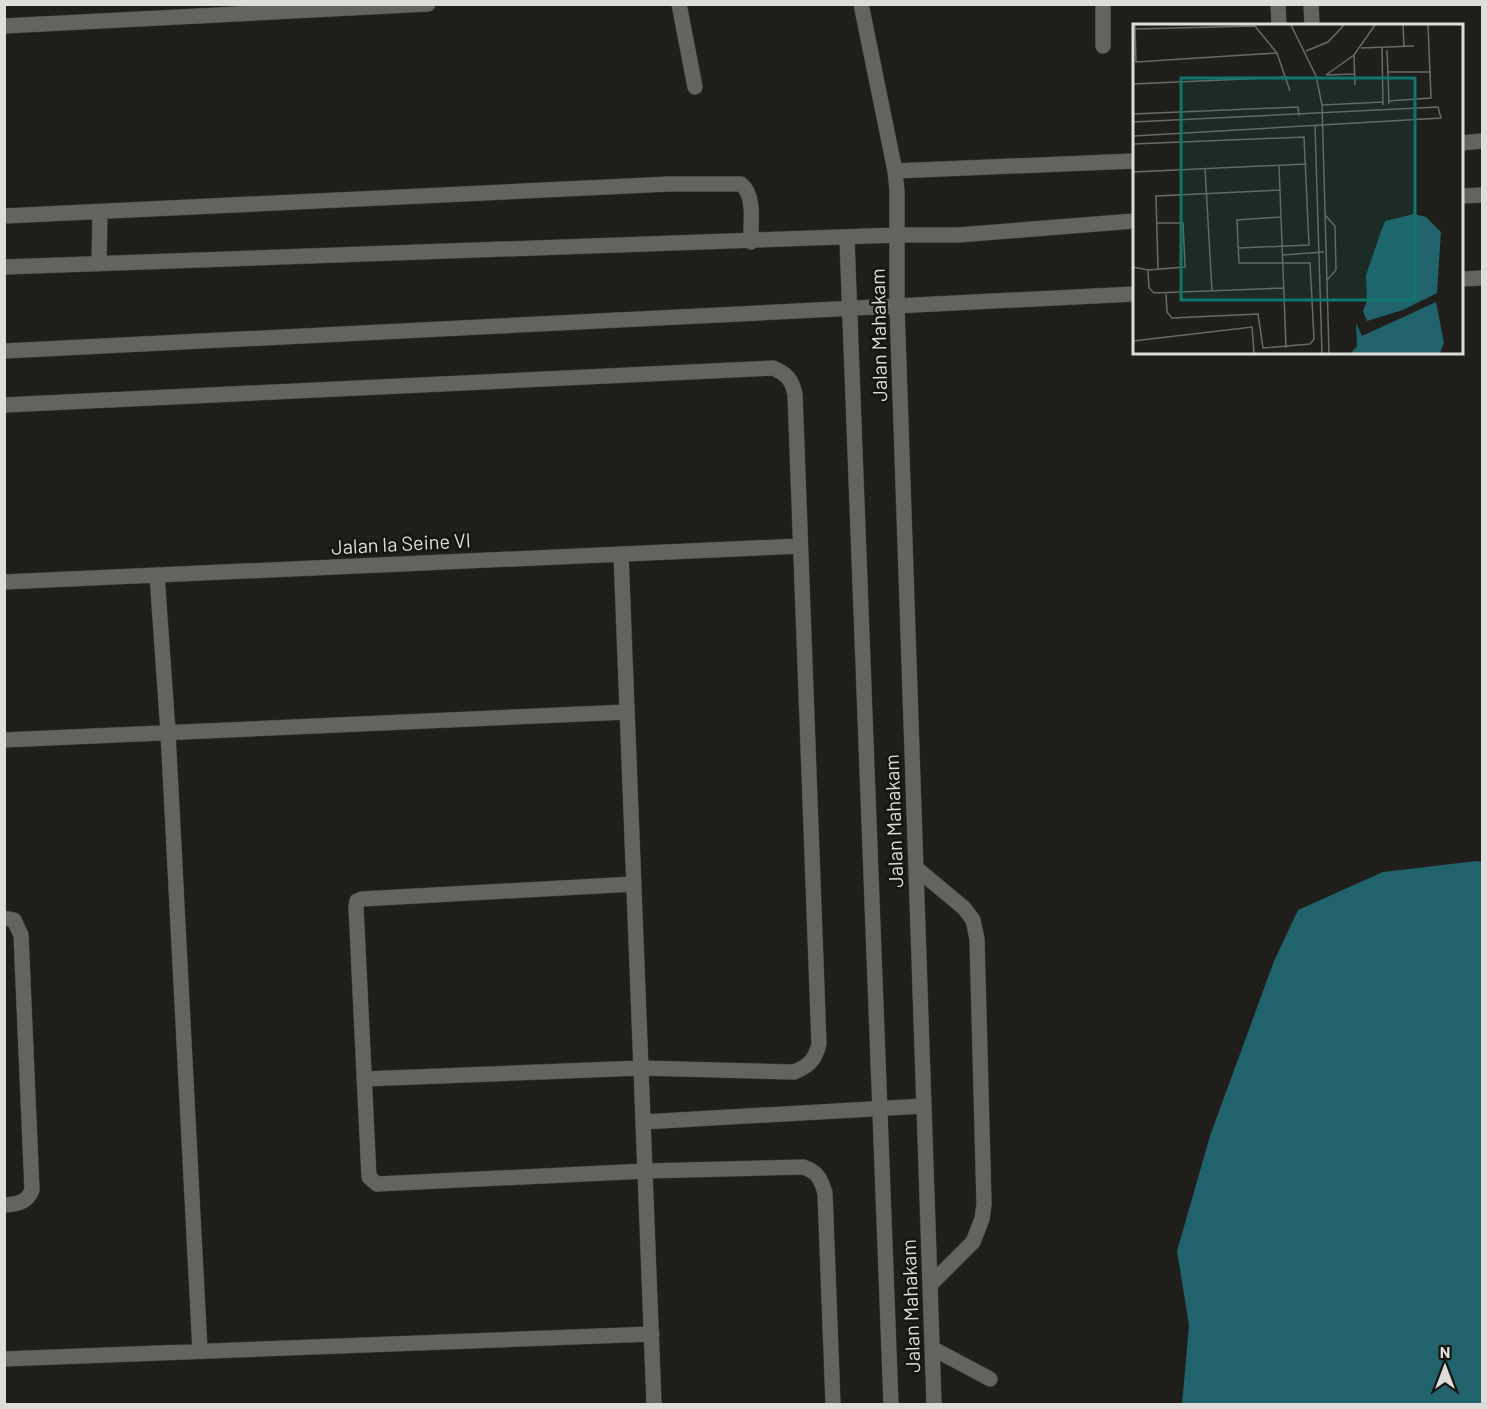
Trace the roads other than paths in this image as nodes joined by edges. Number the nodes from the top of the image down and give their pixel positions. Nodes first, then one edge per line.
1 (428, 4) edge
2 (678, 4) edge
3 (861, 4) edge
4 (1103, 4) edge
5 (1278, 4) edge
6 (1311, 4) edge
7 (1279, 24) edge
8 (1312, 24) edge
9 (4, 26) edge
10 (1103, 46) dead end
11 (695, 87) dead end
12 (1482, 141) edge
13 (1463, 142) edge
14 (1133, 161) edge
15 (895, 171) junction
16 (1482, 195) edge
17 (1463, 196) edge
18 (100, 212) junction
19 (4, 216) edge
20 (1133, 221) edge
21 (897, 236) junction
22 (848, 239) junction
23 (751, 242) junction
24 (99, 264) junction
25 (4, 267) edge
26 (1482, 278) edge
27 (1463, 279) edge
28 (1133, 294) edge
29 (897, 306) junction
30 (850, 309) junction
31 (4, 351) edge
32 (4, 405) edge
33 (800, 546) junction
34 (621, 554) junction
35 (157, 575) junction
36 (4, 582) edge
37 (627, 712) junction
38 (168, 732) junction
39 (4, 740) edge
40 (916, 868) junction
41 (634, 884) junction
42 (4, 918) edge
43 (641, 1068) junction
44 (364, 1079) junction
45 (924, 1106) junction
46 (881, 1109) junction
47 (643, 1122) junction
48 (645, 1171) junction
49 (4, 1204) edge
50 (930, 1285) junction
51 (652, 1334) junction
52 (932, 1348) junction
53 (200, 1351) junction
54 (4, 1359) edge
55 (990, 1379) dead end
56 (654, 1404) edge
57 (833, 1404) edge
58 (891, 1404) edge
59 (934, 1404) edge

1 - 9 street
2 - 11 street
3 - 15 street, Jalan Mahakam
4 - 10 street
5 - 7 street
6 - 8 street
12 - 13 street
14 - 15 street
15 - 21 street, Jalan Mahakam
16 - 17 street
18 - 19 street
18 - 23 street
18 - 24 street
20 - 21 street
21 - 22 street
21 - 29 street, Jalan Mahakam
22 - 23 street
22 - 30 street, Jalan Mahakam
23 - 24 street
24 - 25 street
26 - 27 street
28 - 29 street
29 - 30 street
29 - 40 street, Jalan Mahakam
30 - 31 street
30 - 46 street, Jalan Mahakam
32 - 33 street
33 - 34 street, Jalan la Seine VI
33 - 43 street
34 - 35 street, Jalan la Seine VI
34 - 37 street
35 - 36 street, Jalan la Seine VI
35 - 38 street
37 - 38 street
37 - 41 street
38 - 39 street
38 - 53 street
40 - 45 street, Jalan Mahakam
40 - 50 street
41 - 43 street
41 - 44 street
42 - 49 street
43 - 44 street
43 - 47 street
44 - 48 street
45 - 46 street
45 - 50 street, Jalan Mahakam
46 - 47 street
46 - 58 street, Jalan Mahakam
47 - 48 street
48 - 51 street
48 - 57 street
50 - 52 street, Jalan Mahakam
51 - 53 street
51 - 56 street
52 - 55 street
52 - 59 street, Jalan Mahakam
53 - 54 street

